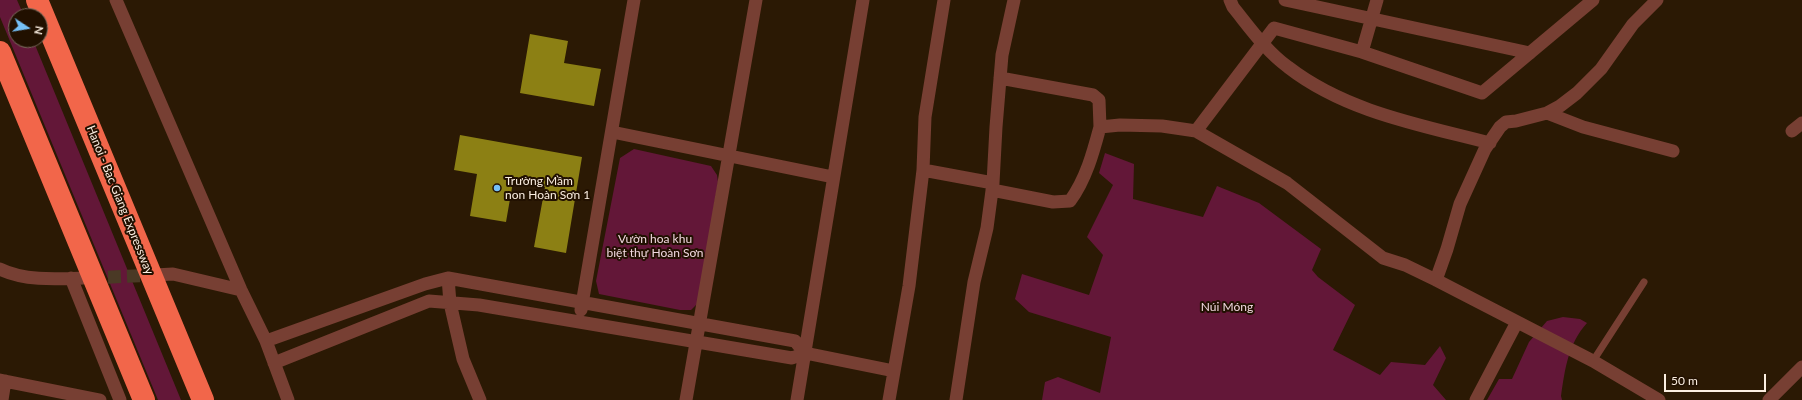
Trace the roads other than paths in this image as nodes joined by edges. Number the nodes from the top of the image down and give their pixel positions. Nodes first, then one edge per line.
1 (37, 0) edge
2 (50, 0) edge
3 (116, 0) edge
4 (634, 0) edge
5 (756, 0) edge
6 (863, 0) edge
7 (944, 0) edge
8 (1014, 0) edge
9 (1230, 0) edge
10 (1285, 0) edge
11 (1377, 0) edge
12 (1593, 0) edge
13 (1657, 0) edge
14 (1372, 19) junction
15 (1262, 44) junction
16 (0, 52) edge
17 (1362, 52) junction
18 (1530, 52) junction
19 (1000, 78) junction
20 (71, 81) junction
21 (1548, 113) junction
22 (1100, 127) junction
23 (612, 132) junction
24 (1196, 132) junction
25 (1490, 143) junction
26 (1673, 151) dead end
27 (730, 156) junction
28 (923, 170) junction
29 (833, 177) junction
30 (993, 186) junction
31 (0, 269) edge
32 (155, 275) tunnel mouth
33 (448, 278) junction
34 (1436, 280) junction
35 (1644, 282) dead end
36 (241, 290) junction
37 (450, 303) junction
38 (583, 303) junction
39 (579, 322) junction
40 (1517, 322) junction
41 (700, 324) junction
42 (266, 341) junction
43 (697, 342) junction
44 (804, 353) junction
45 (1593, 360) junction
46 (274, 363) junction
47 (1802, 367) edge
48 (894, 371) junction
49 (2, 381) edge
50 (2, 400) edge
51 (100, 400) edge
52 (120, 400) edge
53 (144, 400) edge
54 (203, 400) edge
55 (288, 400) edge
56 (480, 400) edge
57 (686, 400) edge
58 (796, 400) edge
59 (889, 400) edge
60 (956, 400) edge
61 (1476, 400) edge
62 (1659, 400) edge
63 (1769, 400) edge

1 - 20 highway, Hanoi - Bac Giang Expressway
2 - 20 highway
3 - 36 street
4 - 23 street
5 - 27 street
6 - 29 street
7 - 28 street
8 - 19 street
9 - 15 street
10 - 14 street
11 - 14 street
12 - 18 street
13 - 21 street
14 - 17 street
14 - 18 street
15 - 17 street
15 - 24 street
15 - 25 street
16 - 53 highway
17 - 18 street
19 - 22 street
19 - 30 street
20 - 54 highway, Hanoi - Bac Giang Expressway
21 - 25 street
21 - 26 street
22 - 24 street
22 - 30 street
23 - 27 street
23 - 38 street
24 - 34 street
25 - 34 street
27 - 29 street
27 - 41 street
28 - 30 street
28 - 48 street
29 - 44 street
30 - 60 street
31 - 52 street
32 - 36 street
33 - 37 street
33 - 38 street
33 - 42 street
34 - 40 street
35 - 45 lane
36 - 42 street
37 - 39 street
37 - 46 street
37 - 56 street
38 - 39 street
38 - 41 street
39 - 43 street
40 - 45 street
40 - 61 street
41 - 43 street
41 - 44 street
42 - 46 street
43 - 44 street
43 - 57 street
44 - 48 street
44 - 58 street
45 - 62 street
46 - 55 street
47 - 63 street
48 - 59 street
49 - 50 street
49 - 51 street

